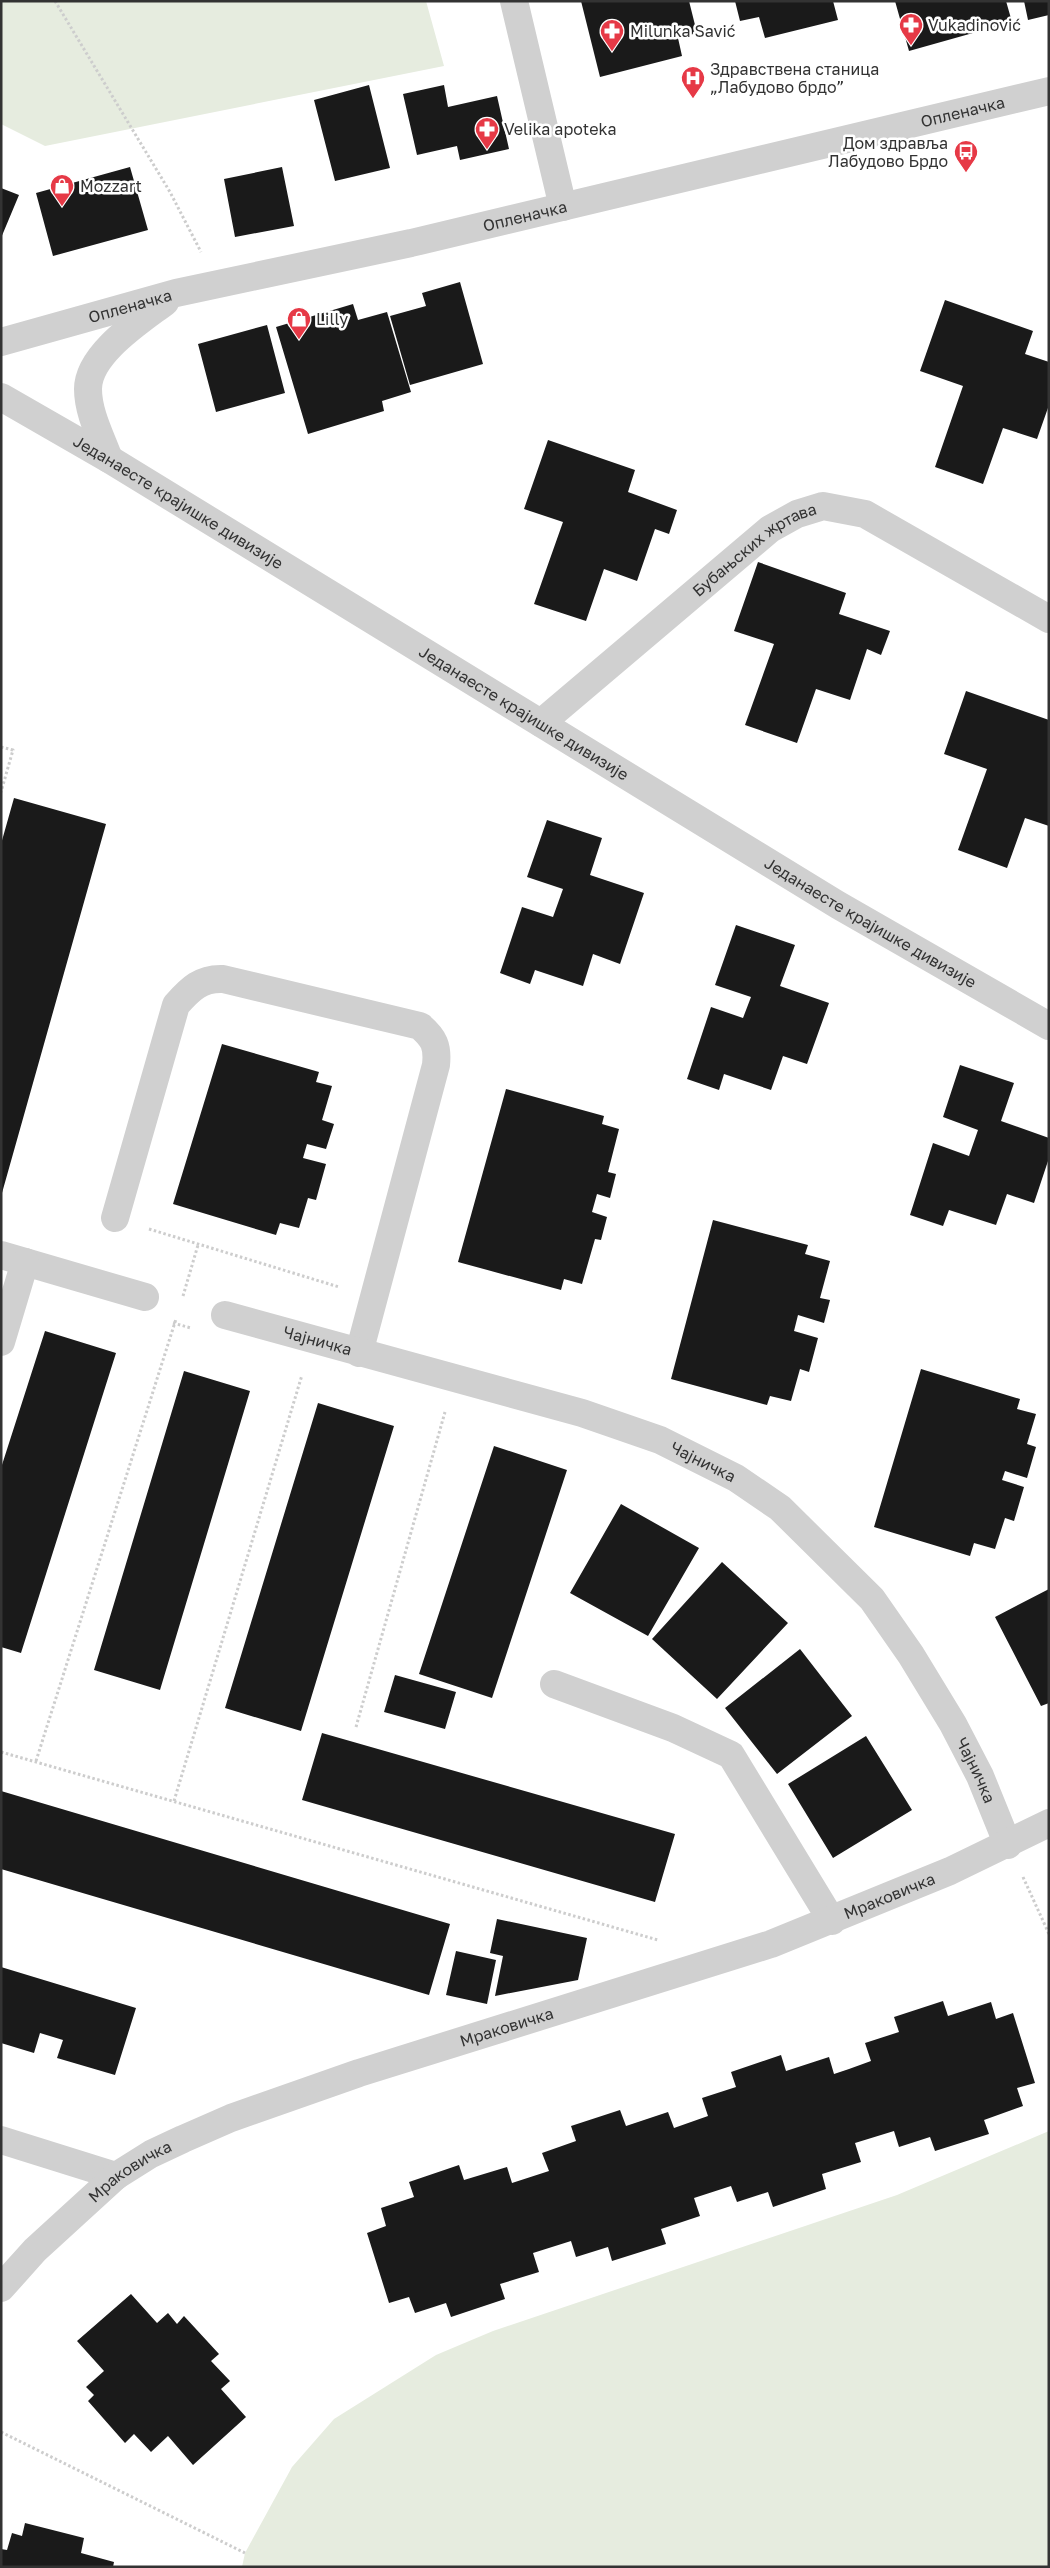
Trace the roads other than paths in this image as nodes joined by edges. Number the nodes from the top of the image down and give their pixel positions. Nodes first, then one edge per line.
1 (514, 1) edge
2 (1049, 91) edge
3 (563, 207) junction
4 (176, 293) junction
5 (1, 342) edge
6 (1, 397) edge
7 (109, 459) junction
8 (1049, 619) edge
9 (541, 723) junction
10 (1049, 1026) edge
11 (116, 1218) road end
12 (13, 1258) edge
13 (145, 1297) dead end
14 (225, 1315) dead end
15 (1, 1342) edge
16 (359, 1353) junction
17 (554, 1684) dead end
18 (1049, 1823) edge
19 (1008, 1845) junction
20 (832, 1921) junction
21 (1, 2140) edge
22 (116, 2176) junction
23 (1, 2288) edge

1 - 3 street
2 - 3 street, Опленачка
3 - 4 street, Опленачка
4 - 5 street, Опленачка
4 - 7 street
6 - 7 street, Једанаесте крајишке дивизије
7 - 9 street, Једанаесте крајишке дивизије
8 - 9 street, Бубањских жртава
9 - 10 street, Једанаесте крајишке дивизије
11 - 16 street
12 - 13 street
12 - 15 street
14 - 16 street, Чајничка
16 - 19 street, Чајничка
17 - 20 street
18 - 19 street, Мраковичка
19 - 20 street, Мраковичка
20 - 22 street, Мраковичка
21 - 22 street
22 - 23 street, Мраковичка

